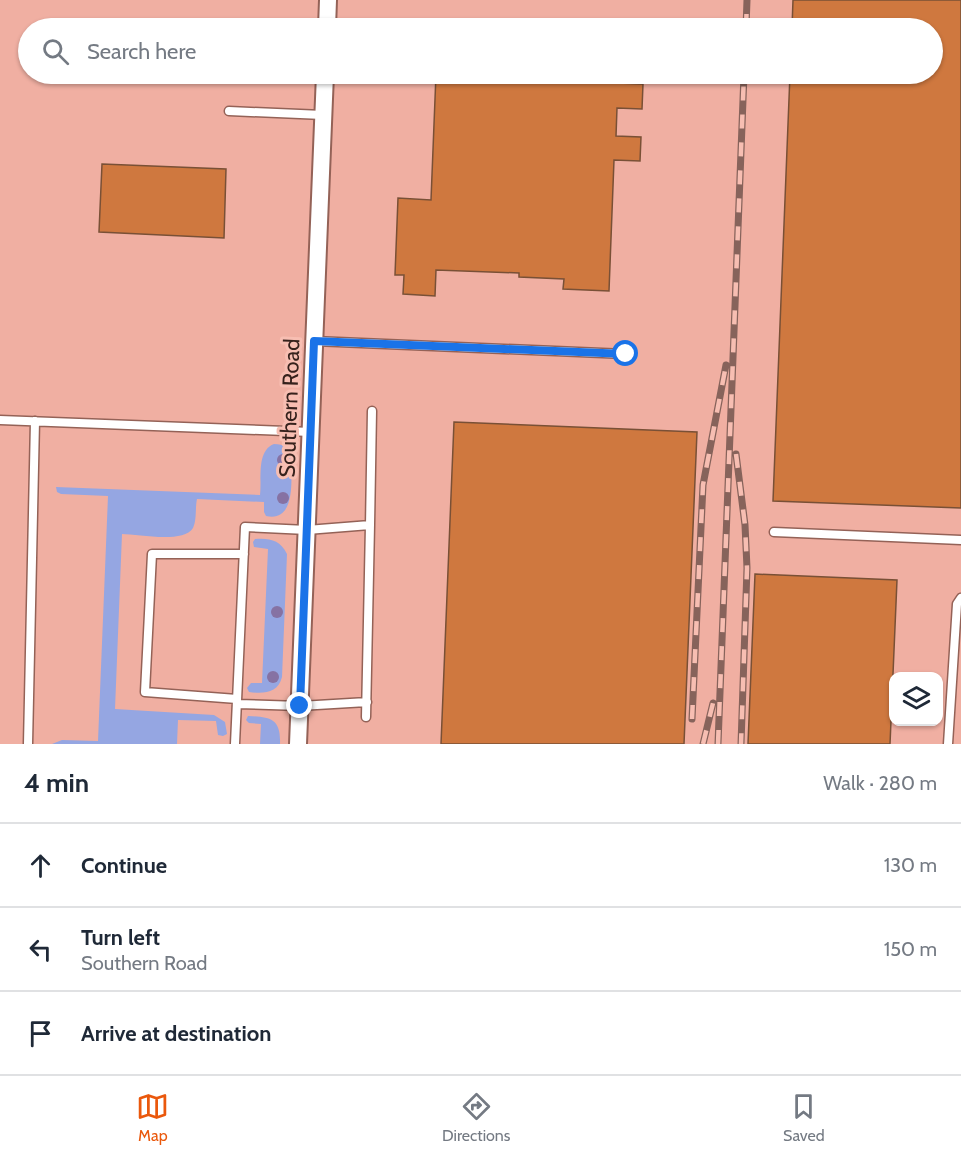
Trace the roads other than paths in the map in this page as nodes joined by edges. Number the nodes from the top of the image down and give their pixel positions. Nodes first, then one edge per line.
1 (328, 0) edge
2 (327, 18) edge
3 (325, 84) edge
4 (229, 111) dead end
5 (323, 115) junction
6 (314, 341) junction
7 (626, 354) dead end
8 (372, 411) dead end
9 (0, 420) edge
10 (35, 421) junction
11 (311, 432) junction
12 (370, 525) junction
13 (307, 530) junction
14 (774, 532) dead end
15 (961, 540) edge
16 (244, 554) junction
17 (961, 598) edge
18 (237, 701) junction
19 (367, 702) junction
20 (300, 706) junction
21 (366, 717) dead end
22 (28, 744) edge
23 (235, 744) edge
24 (298, 744) edge
25 (948, 744) edge

1 - 2 street
3 - 5 street, Southern Road
4 - 5 lane
5 - 6 street, Southern Road
6 - 7 lane
6 - 11 street, Southern Road
8 - 12 lane
9 - 10 lane
10 - 11 lane
10 - 22 lane
11 - 13 street, Southern Road
12 - 13 lane
12 - 19 lane
13 - 16 lane
13 - 20 street, Southern Road
14 - 15 lane
16 - 18 lane
16 - 18 lane
17 - 25 lane
18 - 20 lane
18 - 23 lane
19 - 20 lane
19 - 21 lane
20 - 24 street, Southern Road

